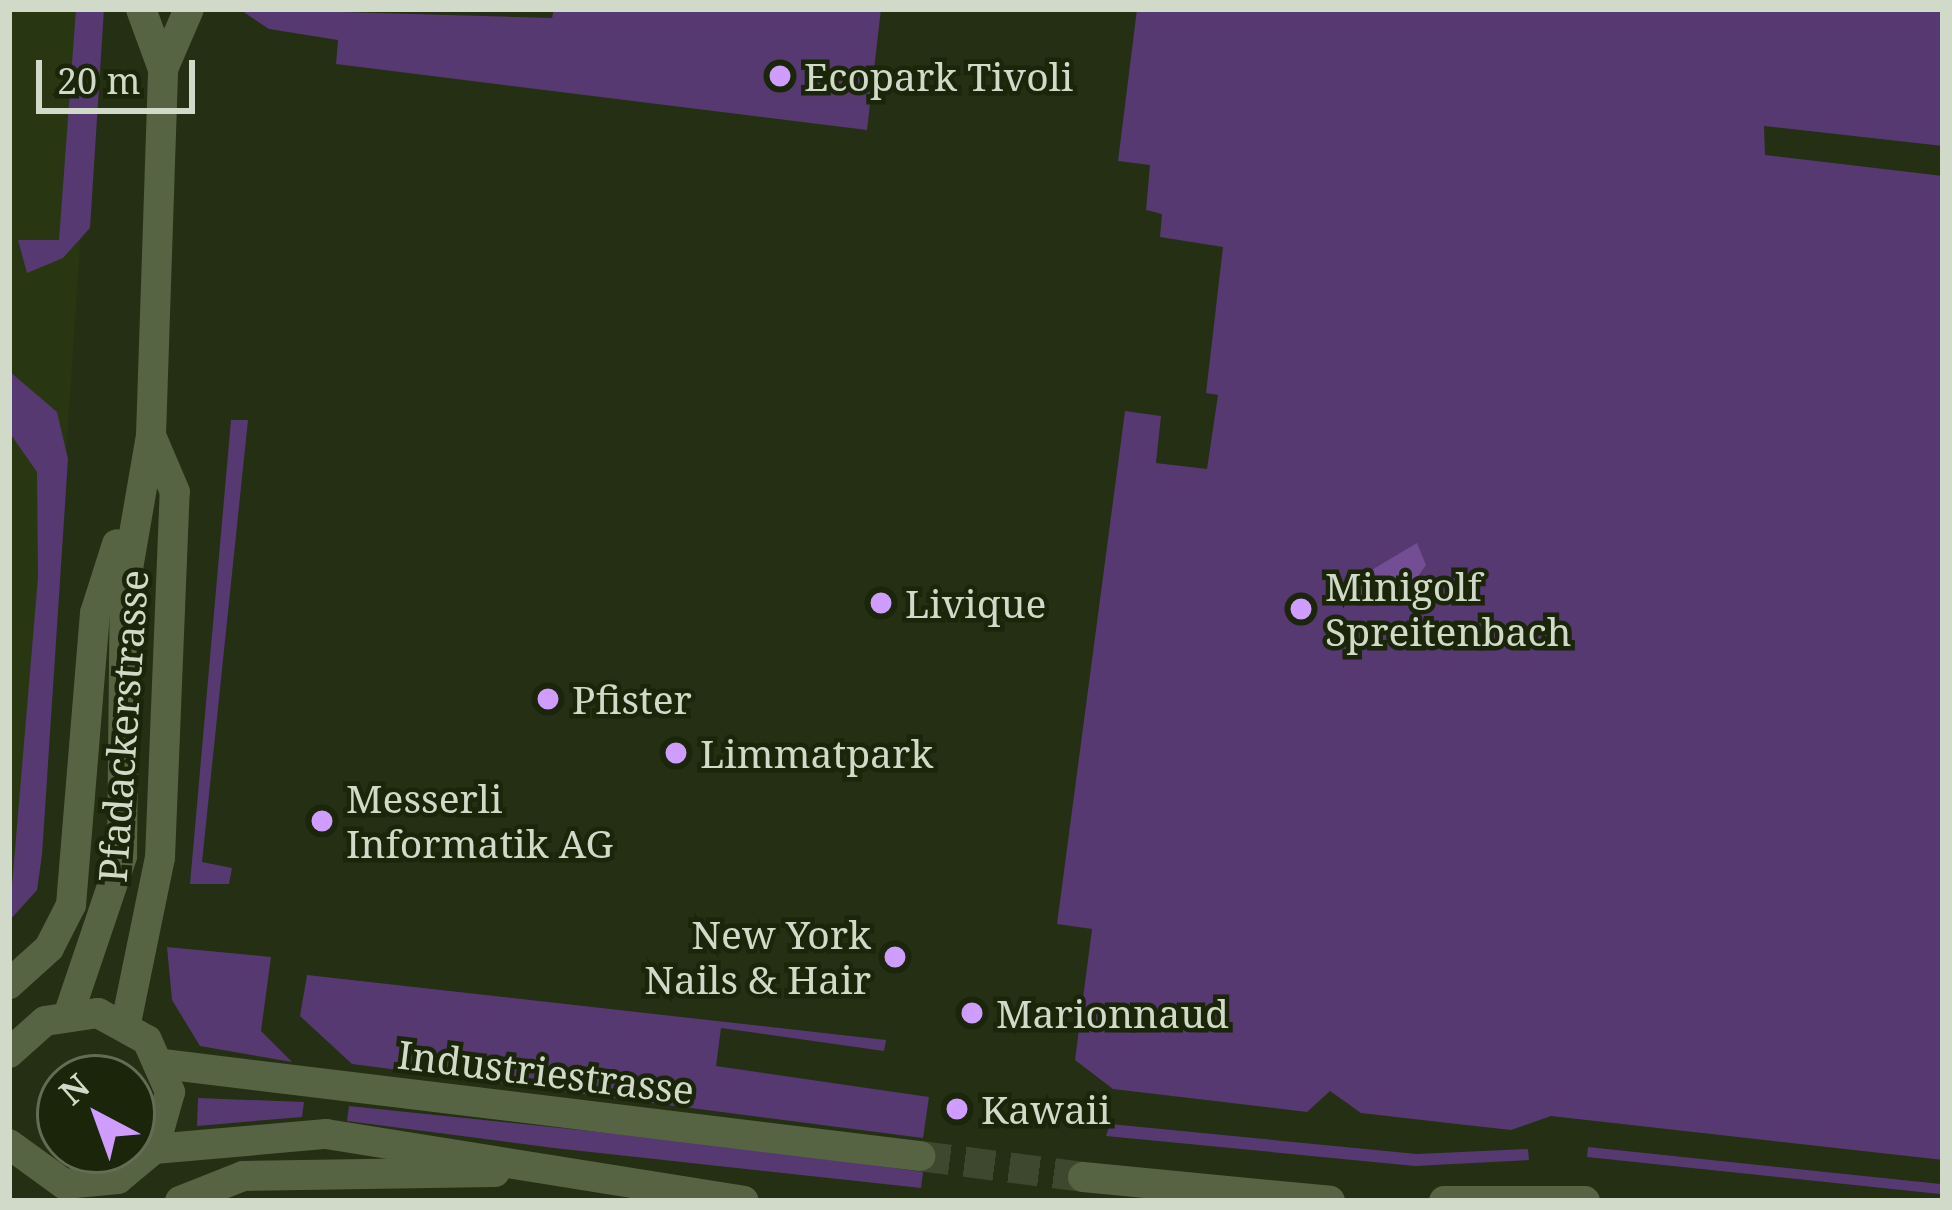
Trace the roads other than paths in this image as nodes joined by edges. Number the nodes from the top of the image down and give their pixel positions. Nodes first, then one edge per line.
1 (141, 9) edge
2 (189, 9) edge
3 (163, 69) junction
4 (151, 435) junction
5 (9, 984) edge
6 (69, 1013) junction
7 (126, 1023) junction
8 (9, 1053) edge
9 (163, 1064) junction
10 (156, 1142) edge
11 (9, 1144) edge
12 (156, 1149) edge
13 (920, 1156) tunnel mouth
14 (507, 1170) junction
15 (120, 1174) edge
16 (1083, 1177) tunnel mouth
17 (33, 1186) edge
18 (94, 1193) edge
19 (1543, 1199) edge
20 (182, 1200) edge
21 (745, 1201) edge
22 (1330, 1201) edge
23 (1444, 1201) edge
24 (1585, 1201) edge

1 - 3 street, Pfadackerstrasse
2 - 3 street, Pfadackerstrasse
3 - 4 street, Pfadackerstrasse
4 - 5 street, Pfadackerstrasse
4 - 6 street, Pfadackerstrasse
4 - 7 street, Pfadackerstrasse
6 - 7 street
6 - 8 street
7 - 9 street
9 - 10 street
9 - 13 street, Industriestrasse
11 - 17 street
12 - 14 street
14 - 20 street
14 - 21 street
15 - 18 street
16 - 22 street
17 - 18 street
19 - 23 street
19 - 24 street

